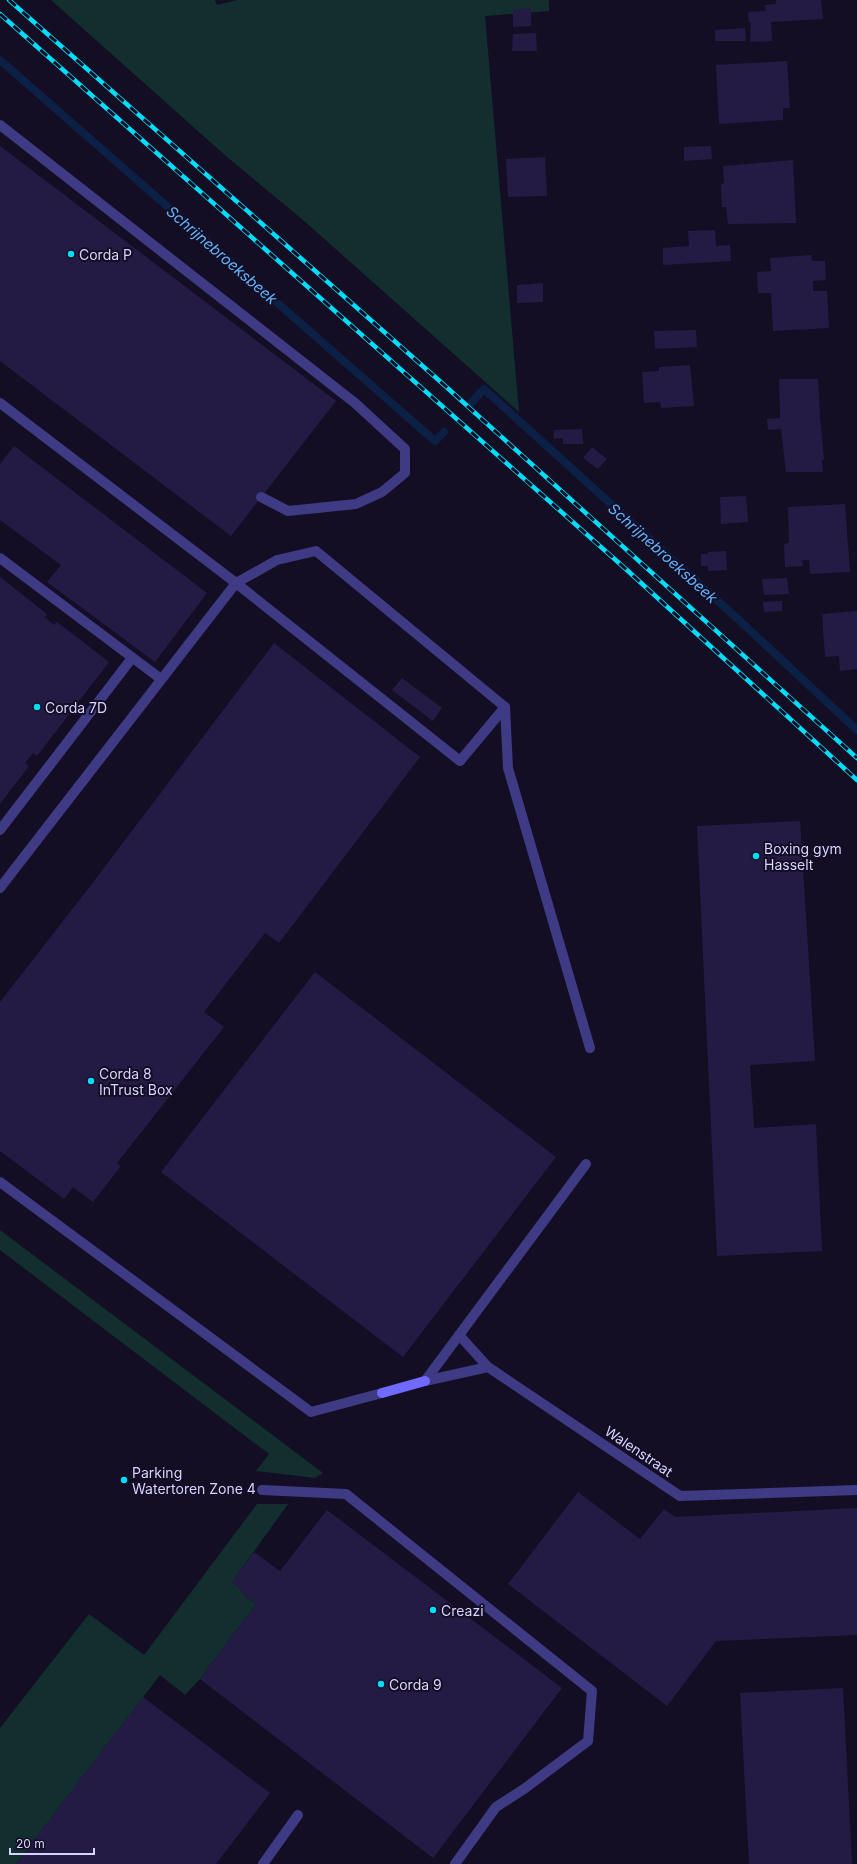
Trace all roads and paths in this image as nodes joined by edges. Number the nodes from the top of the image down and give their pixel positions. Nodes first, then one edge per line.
1 (0, 125) edge
2 (0, 403) edge
3 (262, 497) dead end
4 (0, 558) edge
5 (236, 583) junction
6 (132, 658) junction
7 (161, 679) junction
8 (505, 707) junction
9 (0, 830) edge
10 (0, 888) edge
11 (590, 1048) dead end
12 (586, 1164) dead end
13 (0, 1182) edge
14 (459, 1335) junction
15 (488, 1367) junction
16 (425, 1381) junction
17 (262, 1490) dead end
18 (857, 1490) edge
19 (298, 1816) dead end
20 (263, 1864) edge
21 (455, 1864) edge

1 - 3 street
2 - 5 street
4 - 6 street
5 - 7 street
5 - 8 street
5 - 8 street
6 - 7 street
6 - 9 street
7 - 10 street
8 - 11 street
12 - 14 street
13 - 16 street
14 - 15 street, Walenstraat
14 - 16 street
15 - 16 street
15 - 18 street, Walenstraat
17 - 21 street
19 - 20 street

